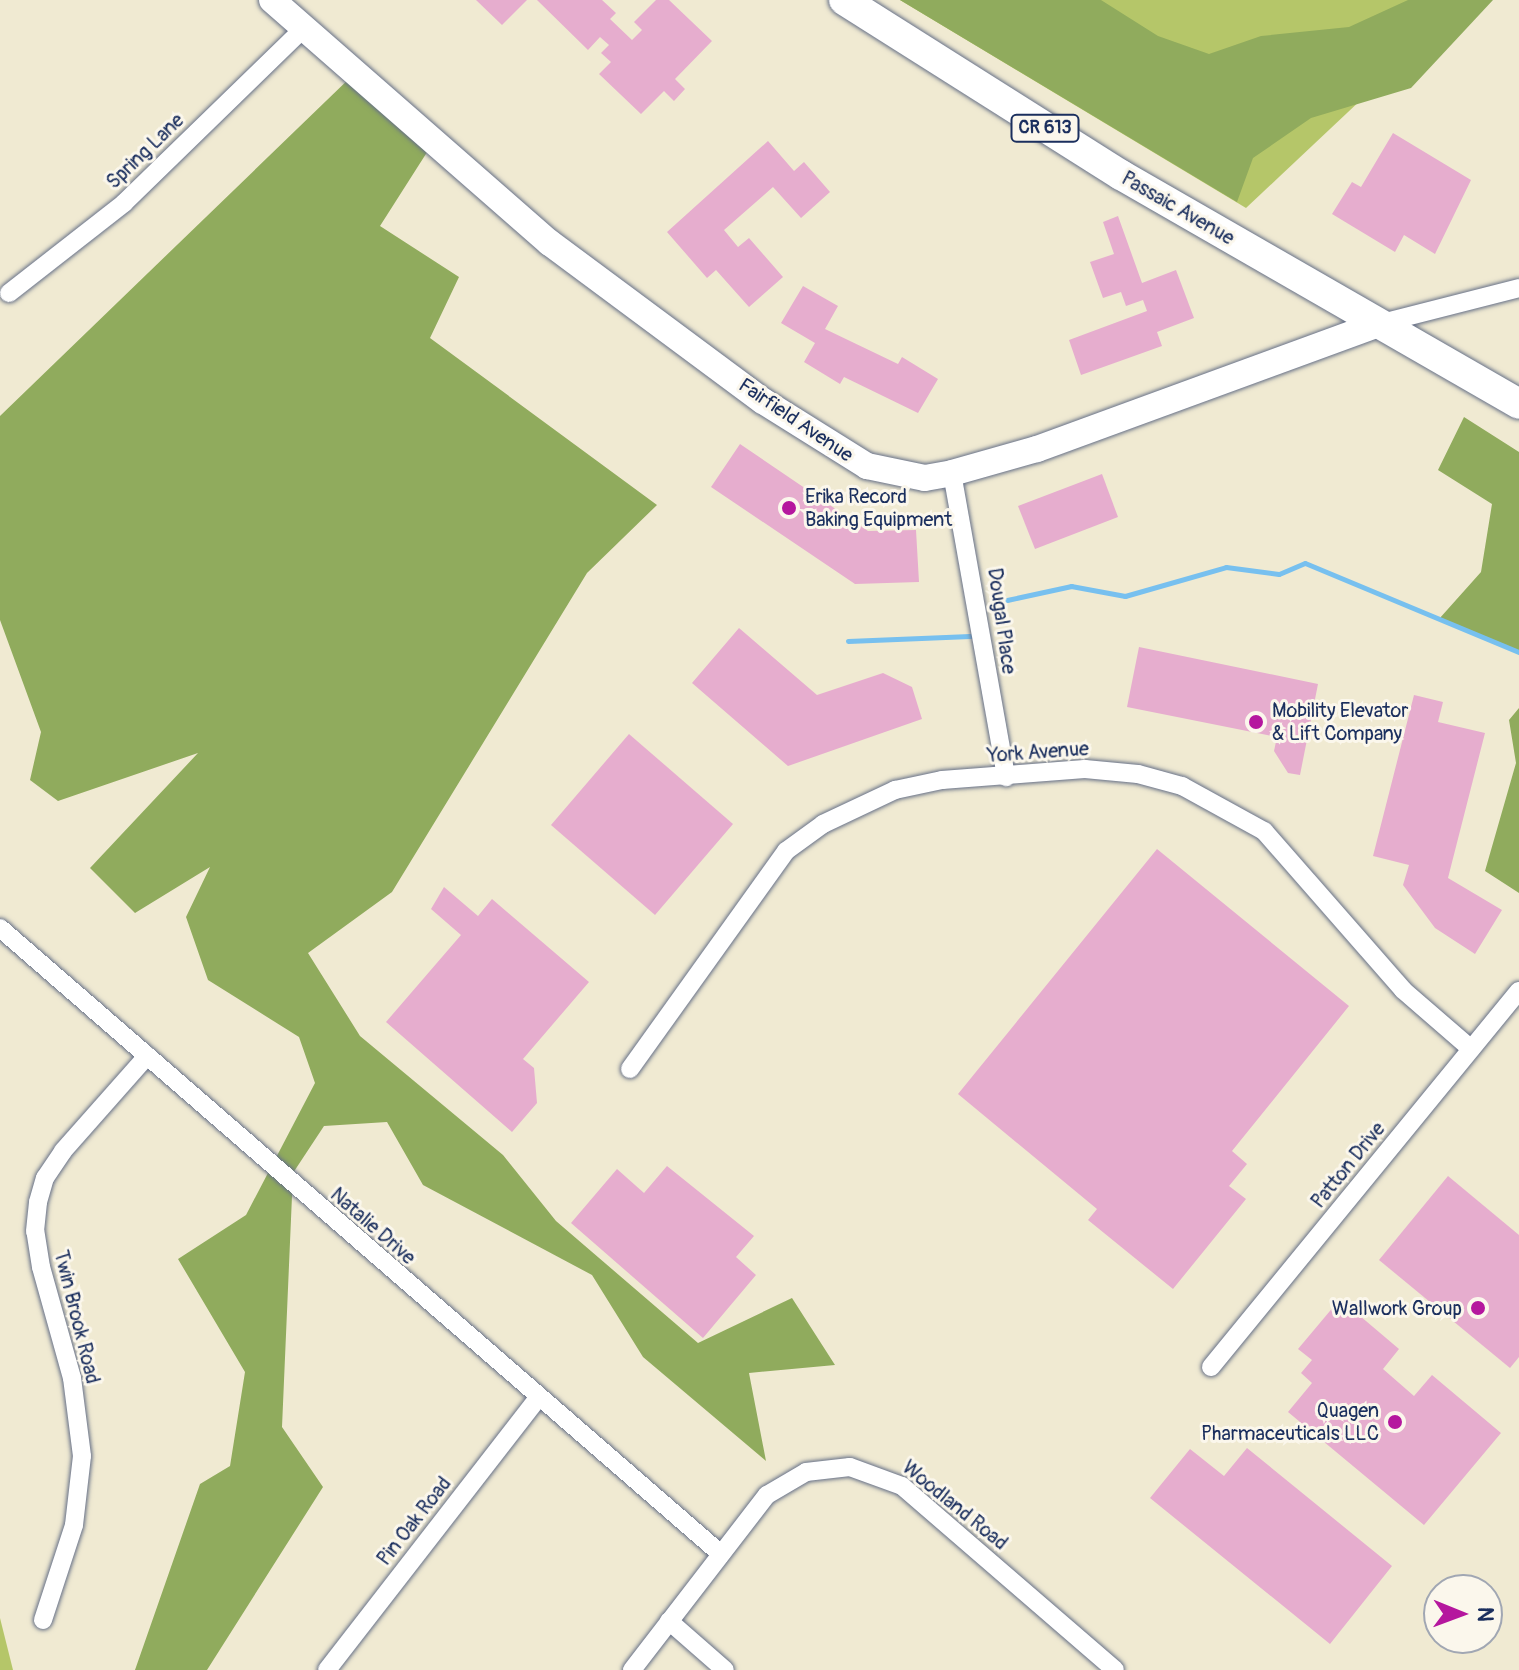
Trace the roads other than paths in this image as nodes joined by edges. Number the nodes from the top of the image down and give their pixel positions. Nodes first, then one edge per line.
1 (272, 0) edge
2 (844, 0) edge
3 (302, 30) junction
4 (1519, 288) edge
5 (9, 293) dead end
6 (1378, 324) junction
7 (1519, 404) edge
8 (952, 473) junction
9 (1006, 777) junction
10 (0, 928) edge
11 (1519, 991) edge
12 (1471, 1049) junction
13 (147, 1056) junction
14 (630, 1069) dead end
15 (1211, 1367) dead end
16 (537, 1399) junction
17 (721, 1554) junction
18 (43, 1620) dead end
19 (669, 1621) junction
20 (327, 1670) edge
21 (632, 1670) edge
22 (725, 1670) edge
23 (1115, 1670) edge

1 - 3 street, Fairfield Avenue
2 - 6 main road, Passaic Avenue / CR 613
3 - 5 street, Spring Lane
3 - 8 street, Fairfield Avenue
4 - 6 street, Fairfield Avenue
6 - 7 main road, Passaic Avenue / CR 613
6 - 8 street, Fairfield Avenue
8 - 9 street, Dougal Place
9 - 12 street, York Avenue
9 - 14 street, York Avenue
10 - 13 street, Natalie Drive
11 - 12 street, Patton Drive
12 - 15 street, Patton Drive
13 - 16 street, Natalie Drive
13 - 18 street, Twin Brook Road
16 - 17 street, Natalie Drive
16 - 20 street, Pin Oak Road
17 - 19 street, Woodland Road
17 - 23 street, Woodland Road
19 - 21 street, Woodland Road
19 - 22 street

